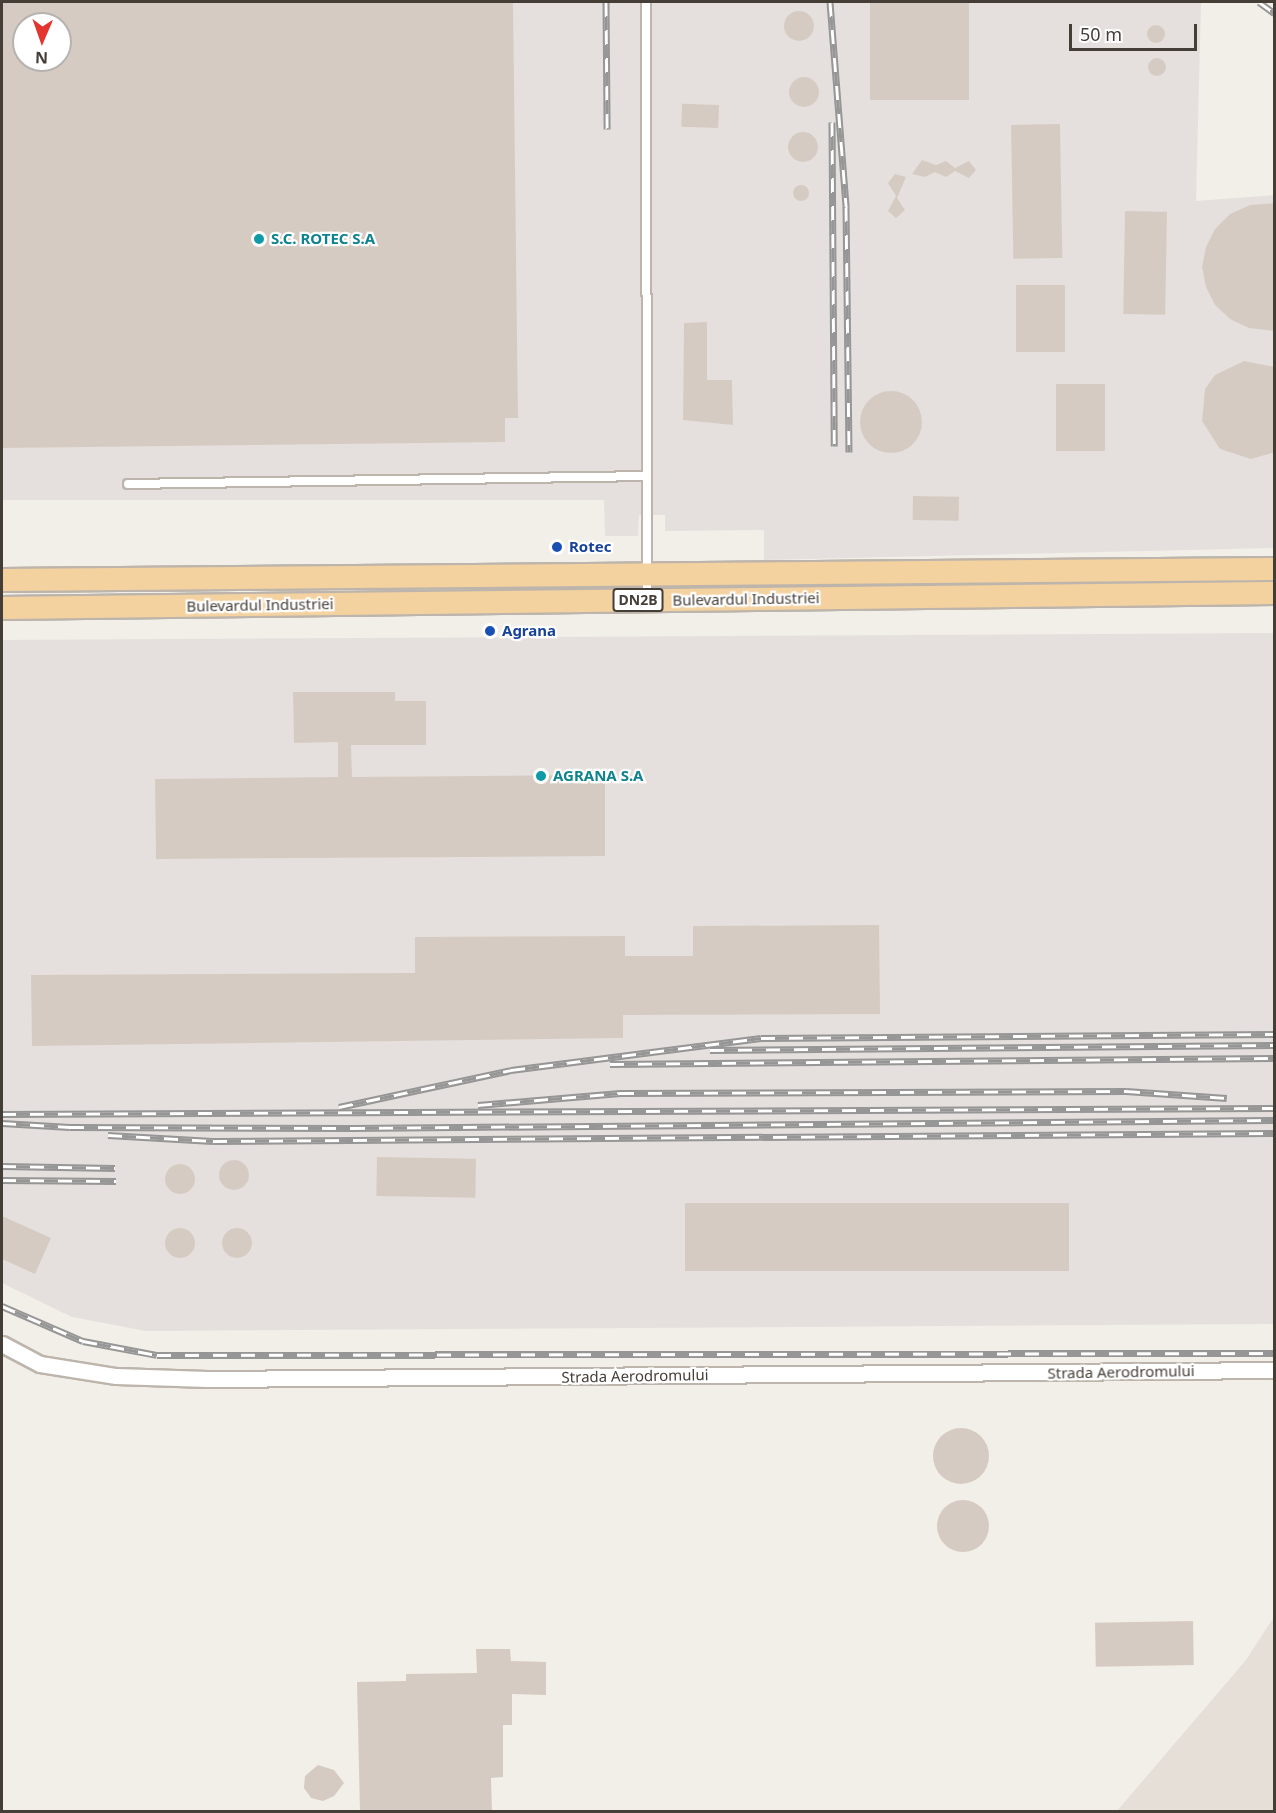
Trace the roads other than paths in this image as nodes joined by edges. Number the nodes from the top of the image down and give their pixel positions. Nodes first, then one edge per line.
1 (646, 2) edge
2 (646, 476) junction
3 (128, 484) dead end
4 (1275, 569) edge
5 (647, 575) junction
6 (2, 580) edge
7 (1275, 593) edge
8 (647, 600) junction
9 (2, 608) edge
10 (2, 1344) edge
11 (1275, 1370) edge

1 - 2 lane
2 - 3 lane
2 - 5 lane
4 - 5 main road, Bulevardul Industriei / DN2B
5 - 6 main road, Bulevardul Industriei / DN2B
5 - 8 lane
7 - 8 main road, Bulevardul Industriei / DN2B
8 - 9 main road, Bulevardul Industriei / DN2B
10 - 11 street, Strada Aerodromului

